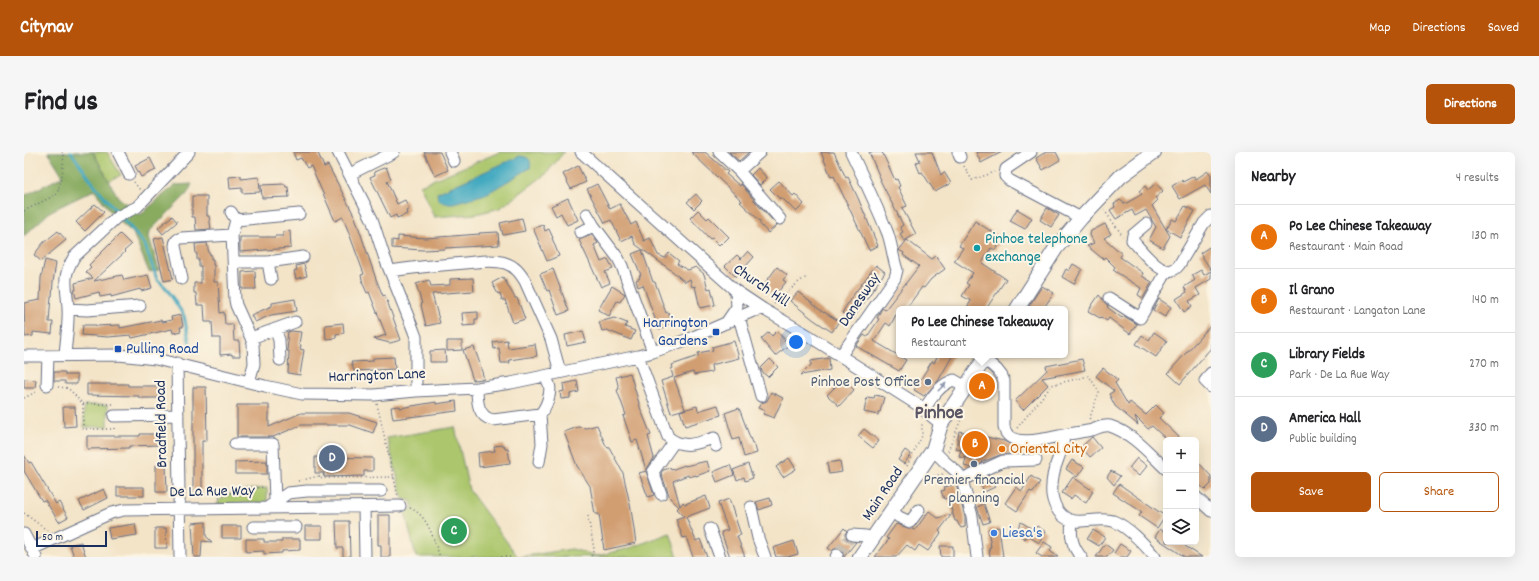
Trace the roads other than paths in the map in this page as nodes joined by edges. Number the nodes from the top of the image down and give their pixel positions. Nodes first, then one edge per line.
1 (118, 152) edge
2 (189, 152) edge
3 (338, 152) edge
4 (394, 152) edge
5 (581, 152) edge
6 (719, 152) edge
7 (760, 152) edge
8 (851, 152) edge
9 (1030, 152) edge
10 (1154, 152) edge
11 (739, 171) junction
12 (129, 174) road end
13 (350, 174) junction
14 (299, 214) dead end
15 (587, 214) dead end
16 (1211, 216) edge
17 (1081, 218) junction
18 (780, 219) dead end
19 (1146, 224) dead end
20 (594, 226) junction
21 (580, 232) dead end
22 (232, 235) junction
23 (303, 257) dead end
24 (234, 262) junction
25 (268, 262) junction
26 (391, 271) junction
27 (1167, 271) junction
28 (182, 279) dead end
29 (271, 279) dead end
30 (736, 291) junction
31 (1110, 298) dead end
32 (140, 306) dead end
33 (1019, 306) edge
34 (68, 309) junction
35 (766, 311) junction
36 (739, 317) junction
37 (295, 322) dead end
38 (725, 323) junction
39 (275, 328) junction
40 (251, 338) junction
41 (653, 352) junction
42 (65, 355) junction
43 (841, 355) junction
44 (24, 356) edge
45 (48, 356) junction
46 (638, 356) junction
47 (986, 358) edge
48 (280, 360) dead end
49 (177, 363) junction
50 (560, 372) junction
51 (1211, 374) edge
52 (544, 376) junction
53 (249, 382) junction
54 (47, 386) road end
55 (1211, 387) edge
56 (477, 388) junction
57 (966, 388) junction
58 (416, 391) junction
59 (761, 396) dead end
60 (921, 407) junction
61 (178, 414) junction
62 (540, 414) junction
63 (114, 416) road end
64 (941, 424) junction
65 (1064, 435) junction
66 (674, 442) junction
67 (235, 444) dead end
68 (716, 446) dead end
69 (933, 450) junction
70 (1036, 460) dead end
71 (539, 462) dead end
72 (1163, 466) edge
73 (962, 480) junction
74 (380, 491) dead end
75 (662, 494) dead end
76 (1199, 500) edge
77 (273, 505) junction
78 (400, 506) road end
79 (364, 507) junction
80 (750, 507) dead end
81 (179, 509) junction
82 (919, 510) dead end
83 (892, 511) junction
84 (1211, 511) edge
85 (1072, 521) junction
86 (253, 527) dead end
87 (276, 527) junction
88 (296, 527) dead end
89 (710, 529) dead end
90 (24, 534) edge
91 (852, 535) dead end
92 (872, 540) junction
93 (34, 553) edge
94 (180, 557) edge
95 (365, 557) edge
96 (720, 557) edge
97 (765, 557) edge
98 (860, 557) edge
99 (977, 557) edge
100 (1081, 557) edge
101 (1155, 557) edge

1 - 12 street
2 - 34 street
3 - 13 street
4 - 13 street
5 - 30 street, Church Hill
6 - 11 street
7 - 11 street
8 - 43 street, Danesway
9 - 17 street
10 - 17 main road
11 - 18 street
13 - 26 street
14 - 22 street
15 - 20 street
16 - 27 street
17 - 33 main road
19 - 27 street
20 - 21 street
20 - 41 street
22 - 24 street
22 - 28 street
23 - 25 street
24 - 25 street
24 - 40 street
25 - 29 street
26 - 50 street
26 - 58 street
27 - 31 street
30 - 35 street, Church Hill
30 - 38 street, Harrington Lane
32 - 34 street
34 - 42 street
35 - 36 street, Harrington Lane
35 - 43 street, Church Hill
36 - 38 street, Harrington Lane
36 - 59 street
37 - 39 street
38 - 41 street, Harrington Lane
39 - 40 street
39 - 48 street
40 - 53 street
41 - 46 street, Harrington Lane
42 - 45 street, Harrington Lane
42 - 49 street, Harrington Lane
43 - 60 street, Church Hill
44 - 45 street, Harrington Lane
45 - 54 street
46 - 50 street, Harrington Lane
46 - 66 street
47 - 57 main road
47 - 65 street
49 - 53 street, Harrington Lane
49 - 61 street, Bradfield Road
50 - 52 street, Harrington Lane
51 - 55 street
52 - 56 street, Harrington Lane
52 - 62 street
53 - 58 street, Harrington Lane
56 - 58 street, Harrington Lane
56 - 62 street
60 -> 57 street
57 - 64 main road
60 - 64 street, Church Hill
61 - 63 street
61 - 81 street, Bradfield Road
62 - 71 street
64 - 69 main road, Main Road
65 - 72 street
65 - 85 street
66 - 68 street
66 - 75 street
67 - 77 street
69 - 73 street
69 - 83 main road, Main Road
70 - 73 street
73 - 99 street
74 - 77 street
76 - 84 street
77 - 79 street, De La Rue Way
77 - 81 street, De La Rue Way
77 - 87 street
78 - 79 street, De La Rue Way
79 - 95 street
80 - 97 street
81 - 93 street, De La Rue Way
81 - 94 street, Bradfield Road
82 - 83 street
83 - 92 main road, Main Road
85 - 100 street
85 - 101 street
86 - 87 street
87 - 88 street
89 - 96 street
90 - 93 street
91 - 92 street
92 - 98 main road, Main Road

